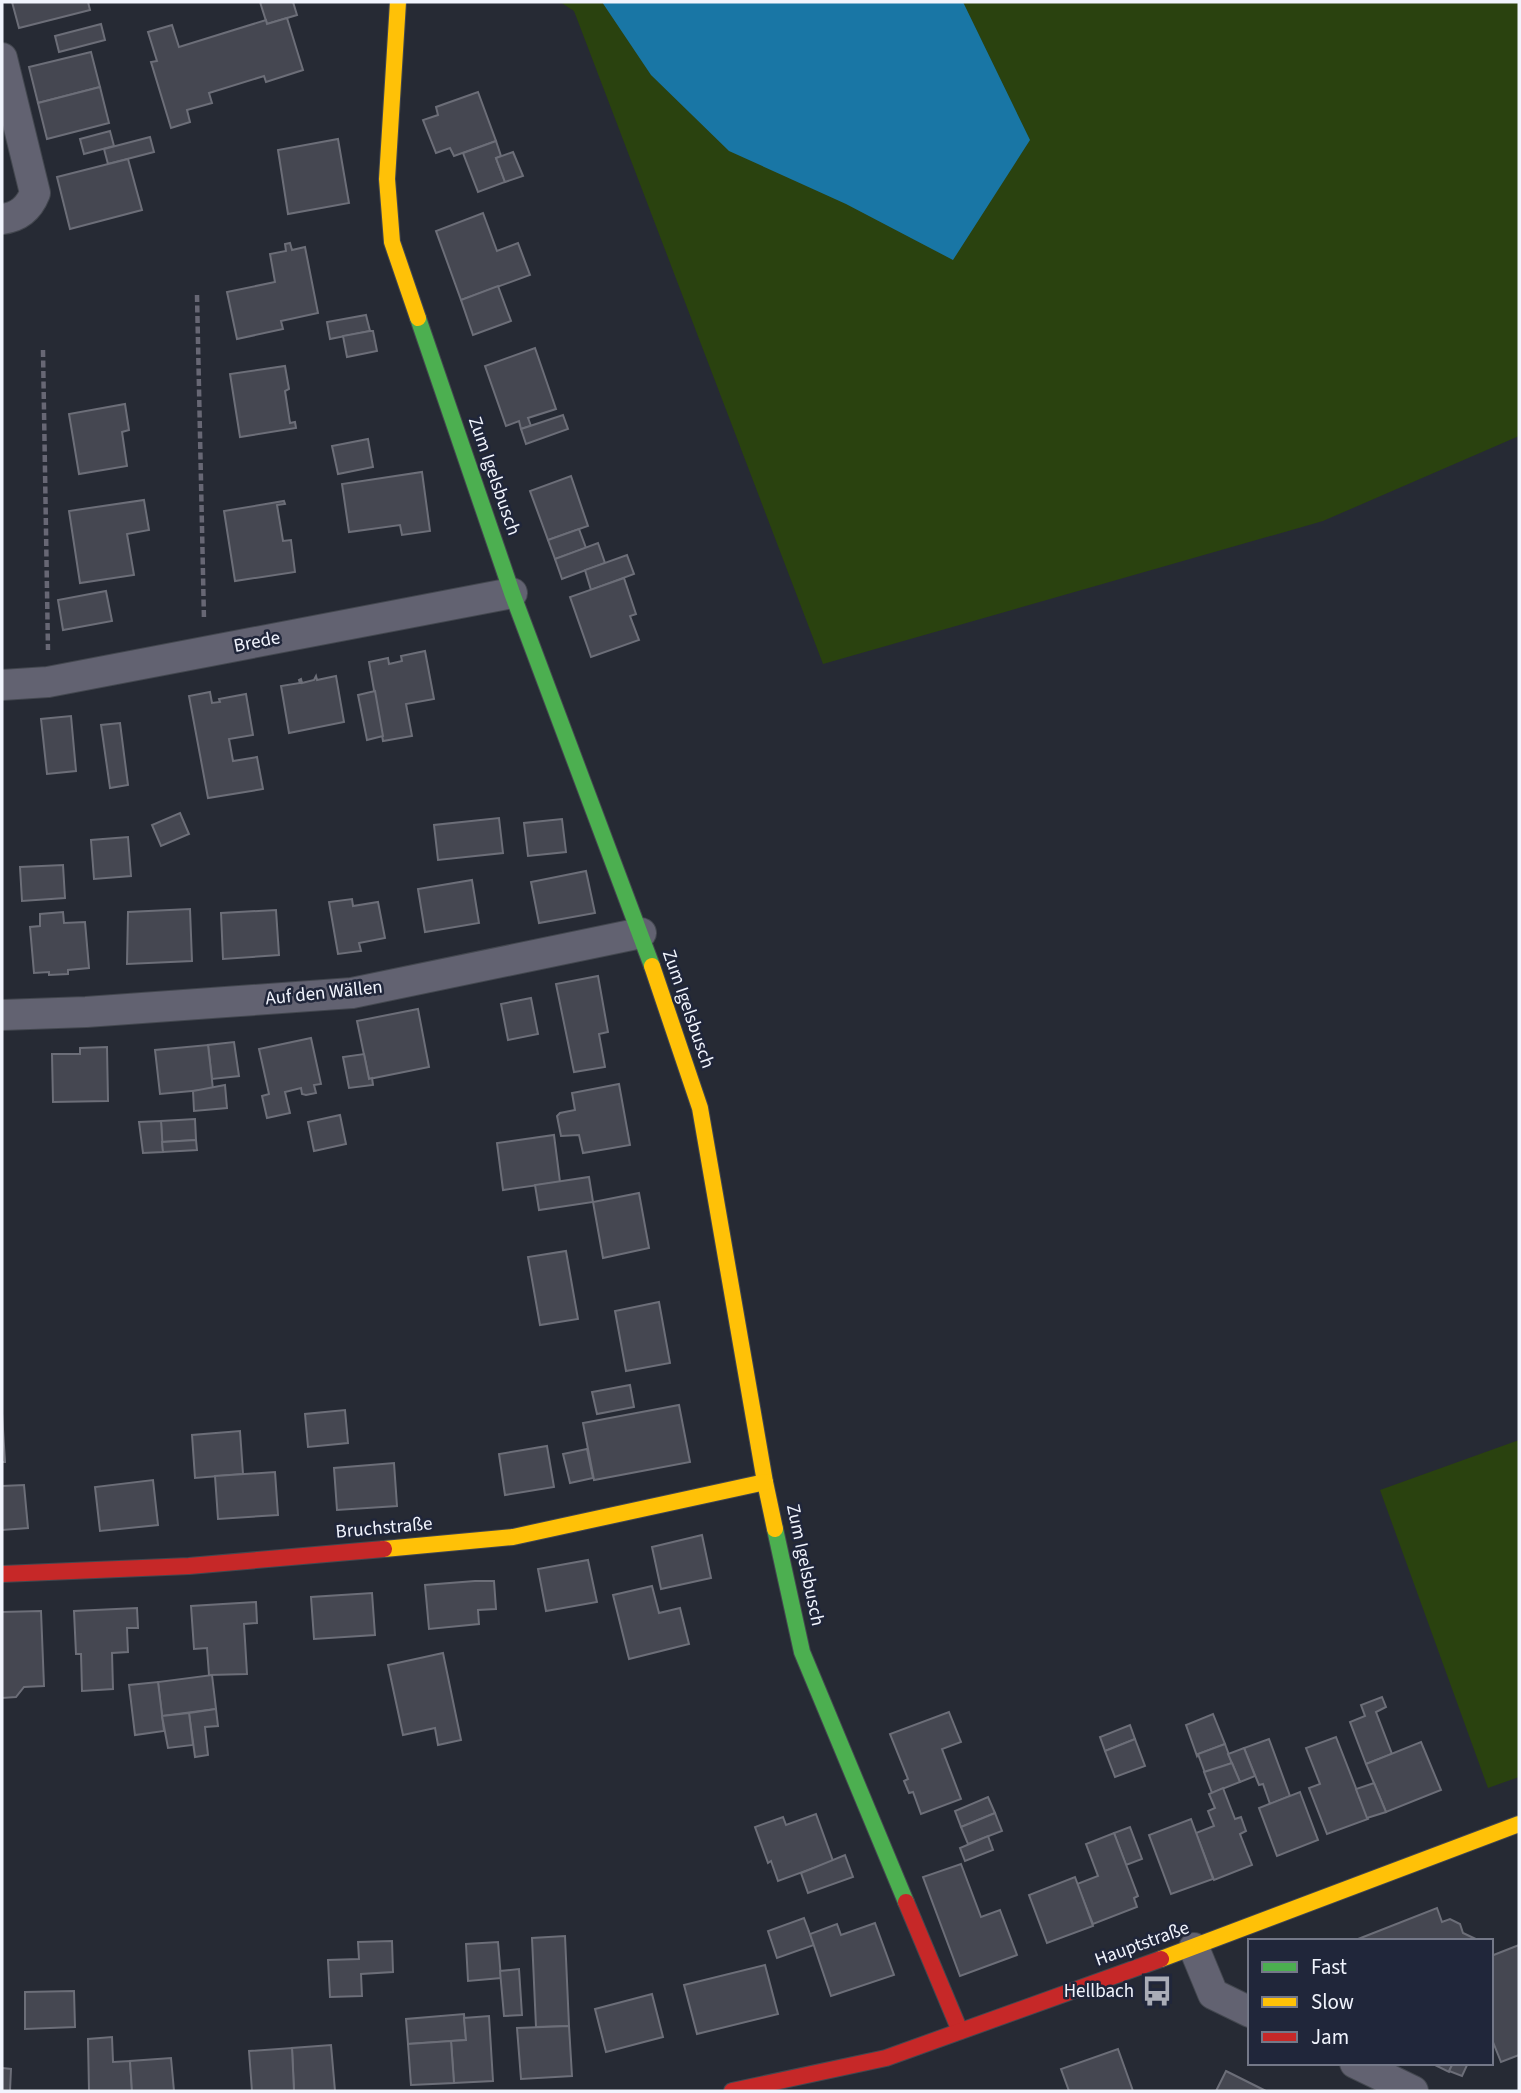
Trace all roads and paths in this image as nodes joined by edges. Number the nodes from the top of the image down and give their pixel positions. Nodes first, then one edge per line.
1 (398, 2) edge
2 (2, 58) edge
3 (2, 219) edge
4 (197, 295) dead end
5 (43, 350) dead end
6 (512, 593) junction
7 (205, 652) junction
8 (48, 682) junction
9 (2, 685) edge
10 (640, 933) junction
11 (2, 1015) edge
12 (765, 1482) junction
13 (2, 1574) edge
14 (1519, 1824) edge
15 (1194, 1948) junction
16 (1248, 2011) edge
17 (960, 2031) junction
18 (1359, 2065) edge
19 (732, 2091) edge
20 (1413, 2091) edge

1 - 6 street, Zum Igelsbusch
2 - 3 street
4 - 7 path
5 - 8 path
6 - 7 street, Brede
6 - 10 street, Zum Igelsbusch
7 - 8 street, Brede
8 - 9 street, Brede
10 - 11 street, Auf den Wällen
10 - 12 street, Zum Igelsbusch
12 - 13 street, Bruchstraße
12 - 17 street, Zum Igelsbusch
14 - 15 street, Hauptstraße
15 - 16 street
15 - 17 street, Hauptstraße
17 - 19 street, Hauptstraße
18 - 20 street

